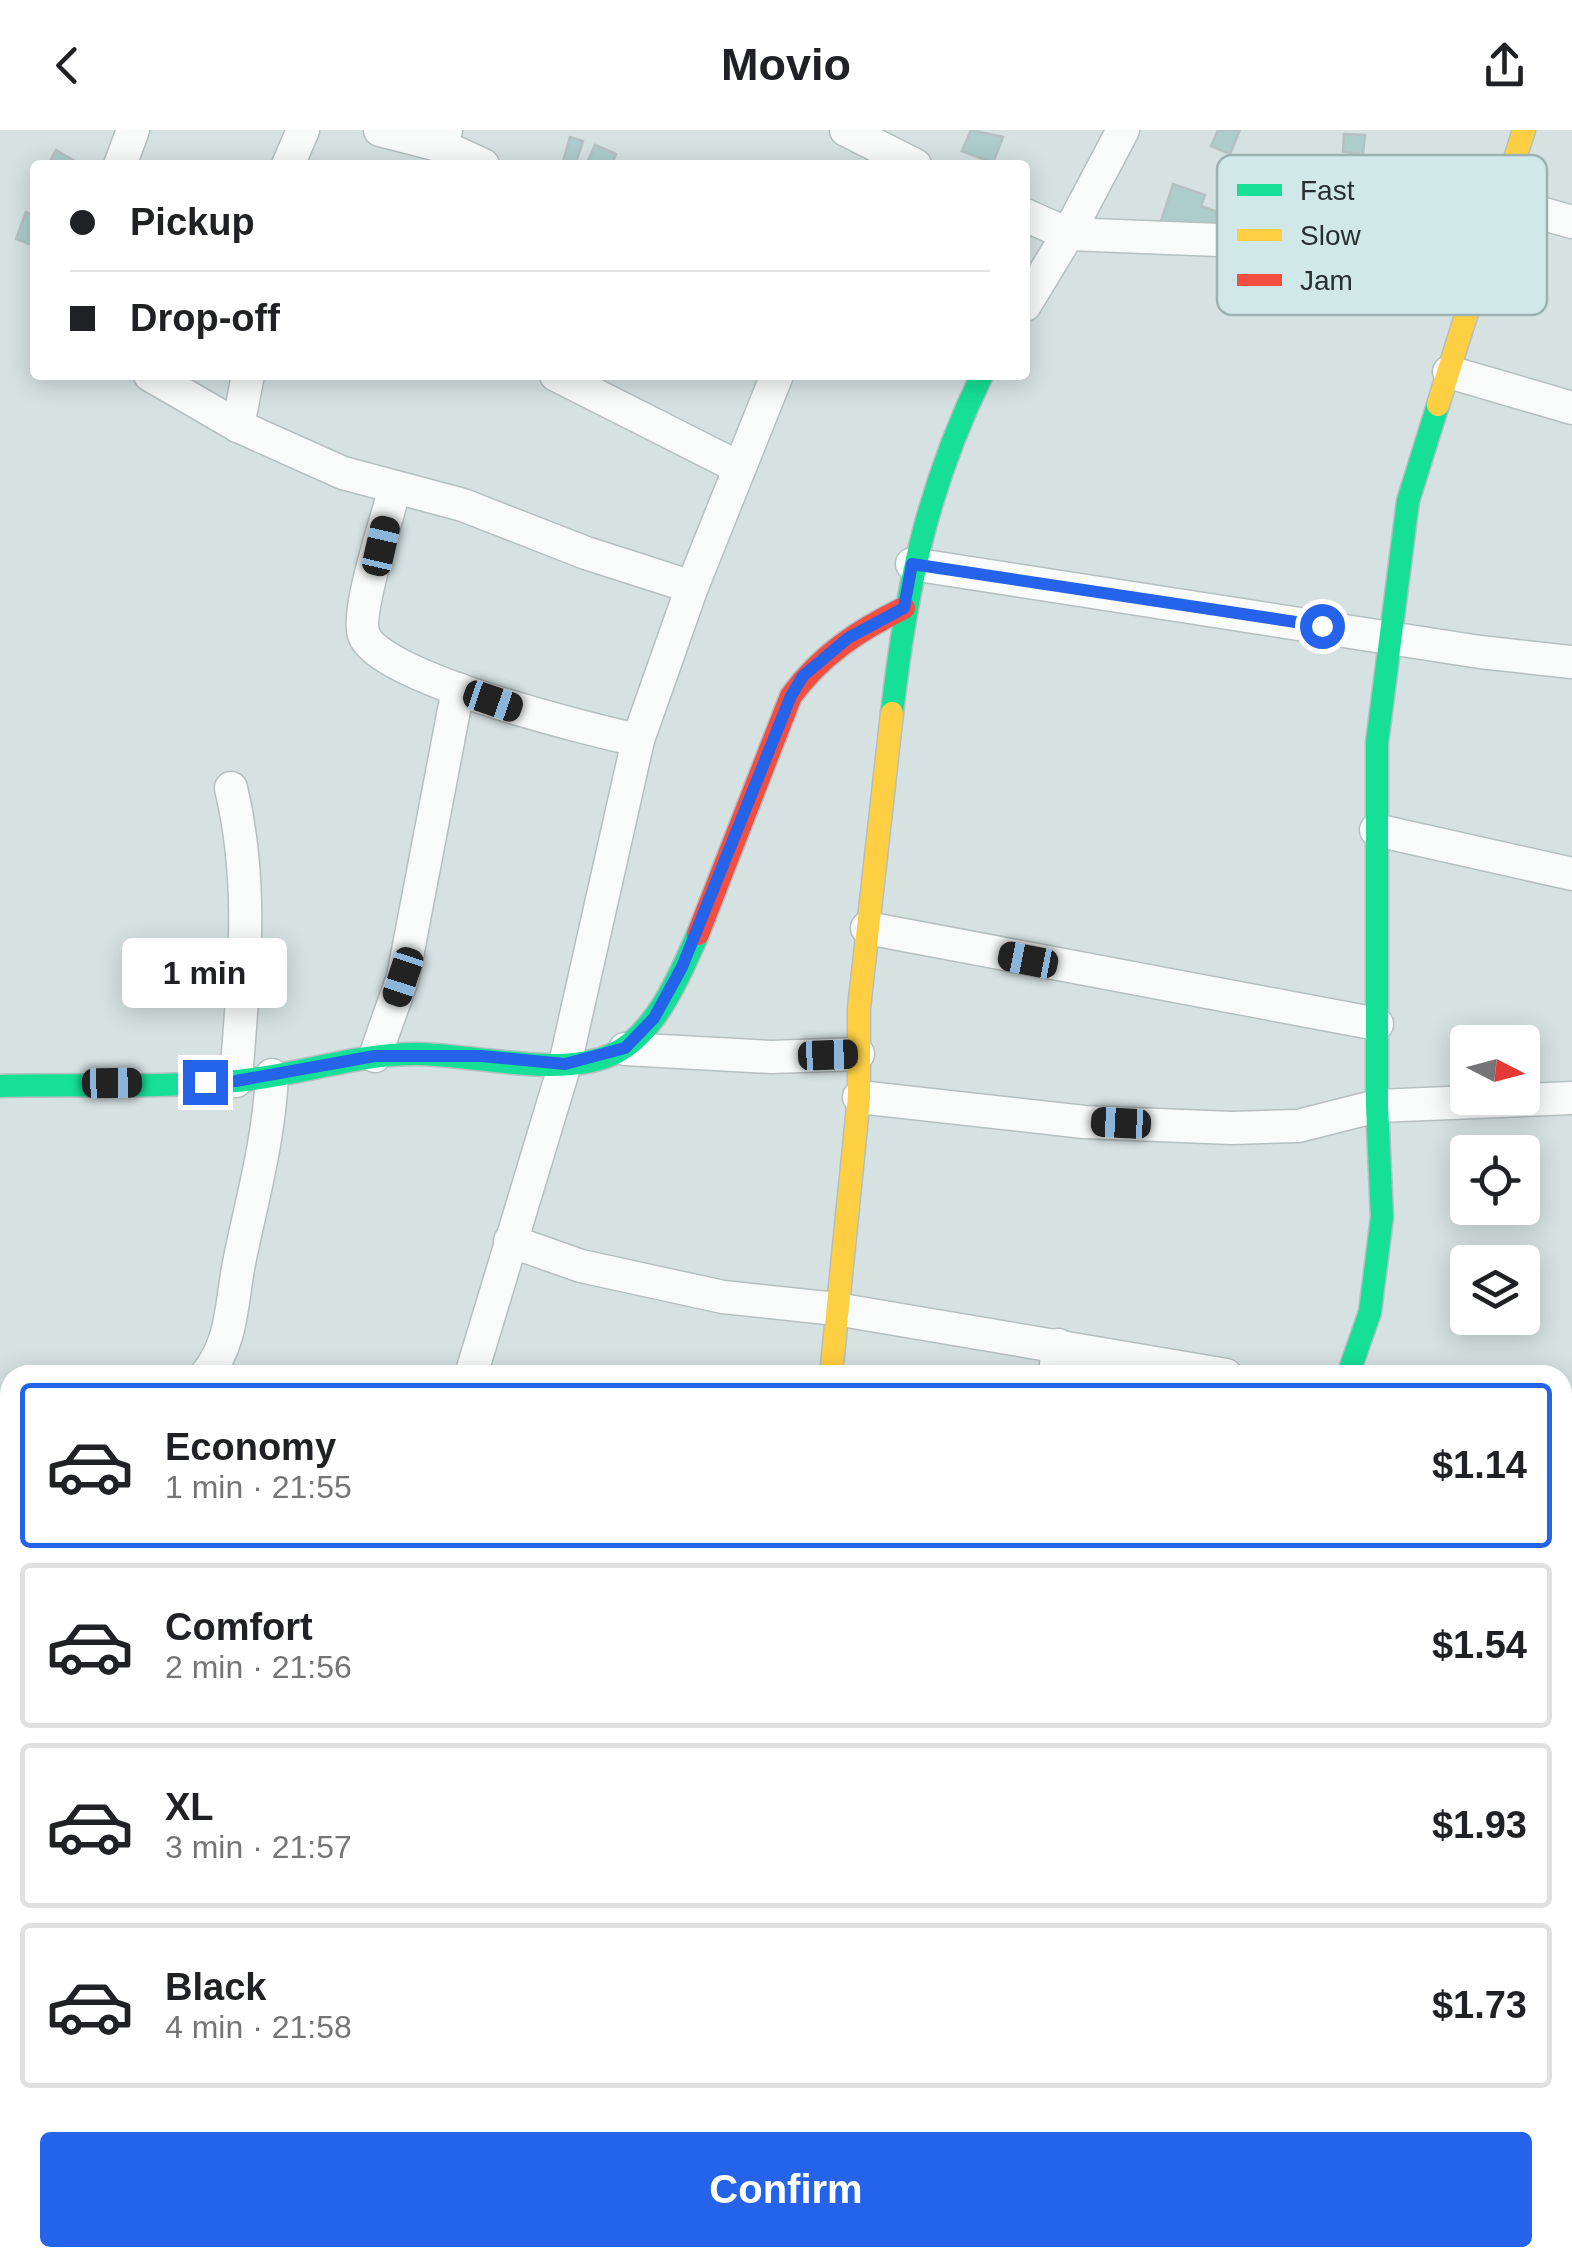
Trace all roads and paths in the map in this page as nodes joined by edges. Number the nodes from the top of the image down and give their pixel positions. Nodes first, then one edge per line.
1 (133, 130) edge
2 (303, 130) edge
3 (380, 130) edge
4 (1122, 130) edge
5 (1524, 130) edge
6 (444, 138) edge
7 (860, 147) edge
8 (1515, 155) edge
9 (122, 160) edge
10 (290, 160) edge
11 (476, 160) edge
12 (900, 160) edge
13 (1547, 215) edge
14 (1030, 217) edge
15 (1572, 222) edge
16 (1068, 234) junction
17 (1217, 240) edge
18 (1030, 297) edge
19 (1465, 315) edge
20 (1449, 372) junction
21 (159, 380) edge
22 (247, 380) edge
23 (566, 380) edge
24 (776, 380) edge
25 (980, 380) edge
26 (1572, 408) edge
27 (238, 426) junction
28 (738, 467) junction
29 (396, 487) junction
30 (912, 564) junction
31 (692, 587) junction
32 (904, 608) junction
33 (1390, 637) junction
34 (1572, 662) edge
35 (458, 689) junction
36 (638, 740) junction
37 (230, 788) dead end
38 (1376, 830) junction
39 (1572, 874) edge
40 (867, 928) junction
41 (1376, 1024) junction
42 (625, 1048) junction
43 (858, 1054) junction
44 (375, 1056) junction
45 (565, 1064) junction
46 (272, 1076) junction
47 (236, 1081) junction
48 (0, 1086) edge
49 (859, 1097) junction
50 (1572, 1098) edge
51 (1377, 1106) junction
52 (510, 1241) junction
53 (836, 1309) junction
54 (1056, 1360) edge
55 (213, 1365) edge
56 (474, 1365) edge
57 (832, 1365) edge
58 (1113, 1365) edge
59 (1351, 1365) edge

1 - 9 street
2 - 10 street
3 - 6 street
4 - 16 street
5 - 8 street
6 - 11 street
7 - 12 street
13 - 15 street
14 - 16 street
16 - 17 street
16 - 18 street
19 - 20 street
20 - 26 street
20 - 33 street
21 - 27 street
22 - 27 street
23 - 28 street
24 - 28 street
25 - 30 street
27 - 29 street
28 - 31 street
29 - 31 street
29 - 35 street
30 - 32 street
30 - 33 street
31 - 36 street
32 - 40 street
32 - 42 street
33 - 34 street
33 - 38 street
35 - 36 street
35 - 44 street
36 - 45 street
37 - 47 street
38 - 39 street
38 - 41 street
40 - 41 street
40 - 43 street
41 - 51 street
42 - 43 street
42 - 45 street
43 - 49 street
44 - 45 street
44 - 46 street
45 - 52 street
46 - 47 street
46 - 55 street
47 - 48 street
49 - 51 street
49 - 53 street
50 - 51 street
51 - 59 street
52 - 53 street
52 - 56 street
53 - 54 street
53 - 57 street
54 - 58 street

